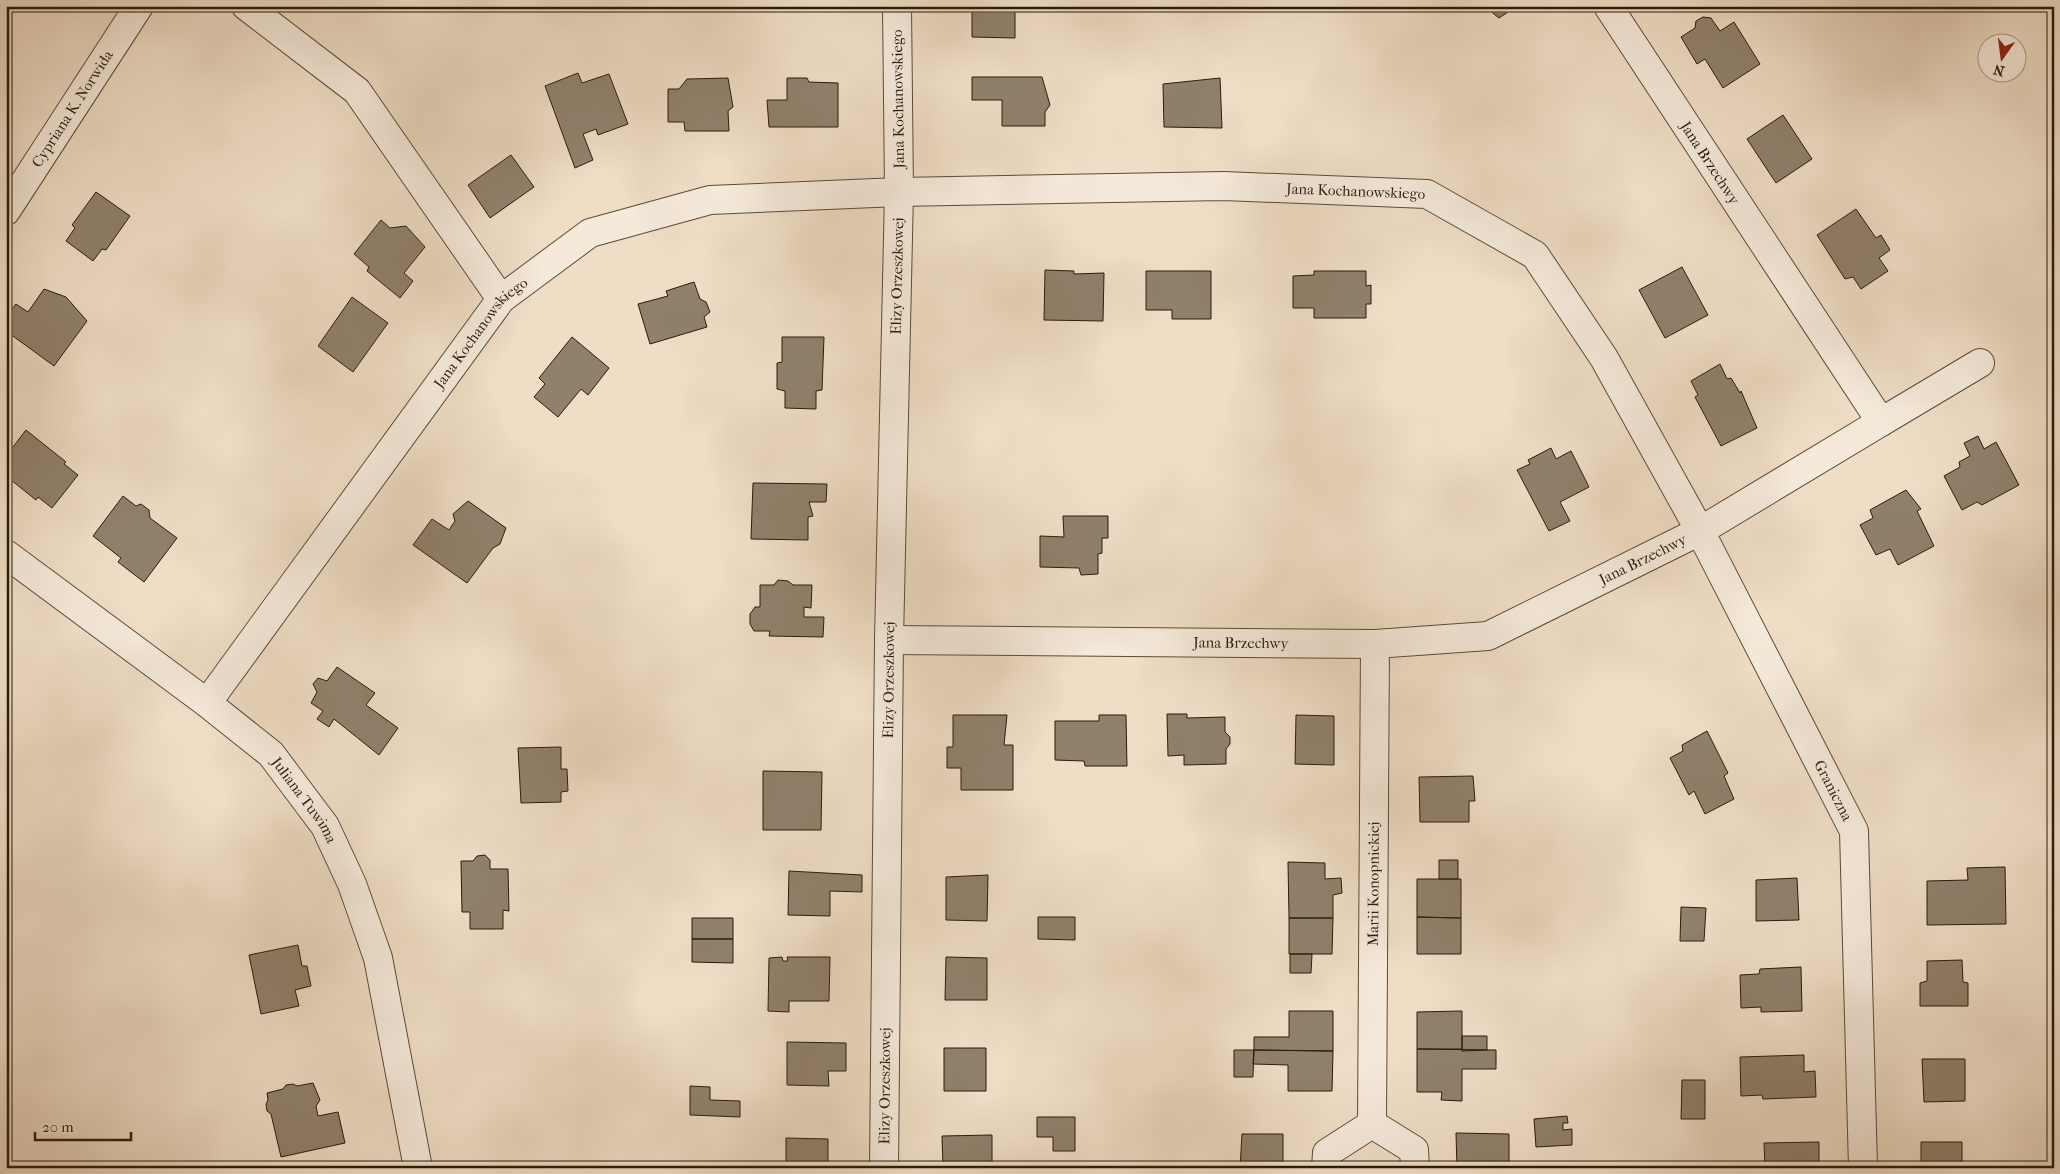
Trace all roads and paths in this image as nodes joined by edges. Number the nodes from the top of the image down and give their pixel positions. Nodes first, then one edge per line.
1 (139, 6) edge
2 (246, 6) edge
3 (897, 6) edge
4 (1608, 6) edge
5 (899, 192) junction
6 (6, 211) edge
7 (501, 299) junction
8 (1980, 363) dead end
9 (1881, 422) junction
10 (1700, 530) junction
11 (6, 554) edge
12 (890, 640) junction
13 (1375, 644) junction
14 (207, 703) junction
15 (1372, 1124) junction
16 (418, 1168) edge
17 (884, 1168) edge
18 (1326, 1168) edge
19 (1415, 1168) edge
20 (1862, 1168) edge

1 - 6 street, Cypriana K. Norwida
2 - 7 street
3 - 5 street, Jana Kochanowskiego
4 - 9 street, Jana Brzechwy
5 - 7 street, Jana Kochanowskiego
5 - 10 street, Jana Kochanowskiego
5 - 12 street, Elizy Orzeszkowej
7 - 14 street, Jana Kochanowskiego
8 - 9 street
9 - 10 street, Jana Brzechwy
10 - 13 street, Jana Brzechwy
10 - 20 street, Graniczna
11 - 14 street, Juliana Tuwima
12 - 13 street, Jana Brzechwy
12 - 17 street, Elizy Orzeszkowej
13 - 15 street, Marii Konopnickiej
14 - 16 street, Juliana Tuwima
15 - 18 street
15 - 19 street

